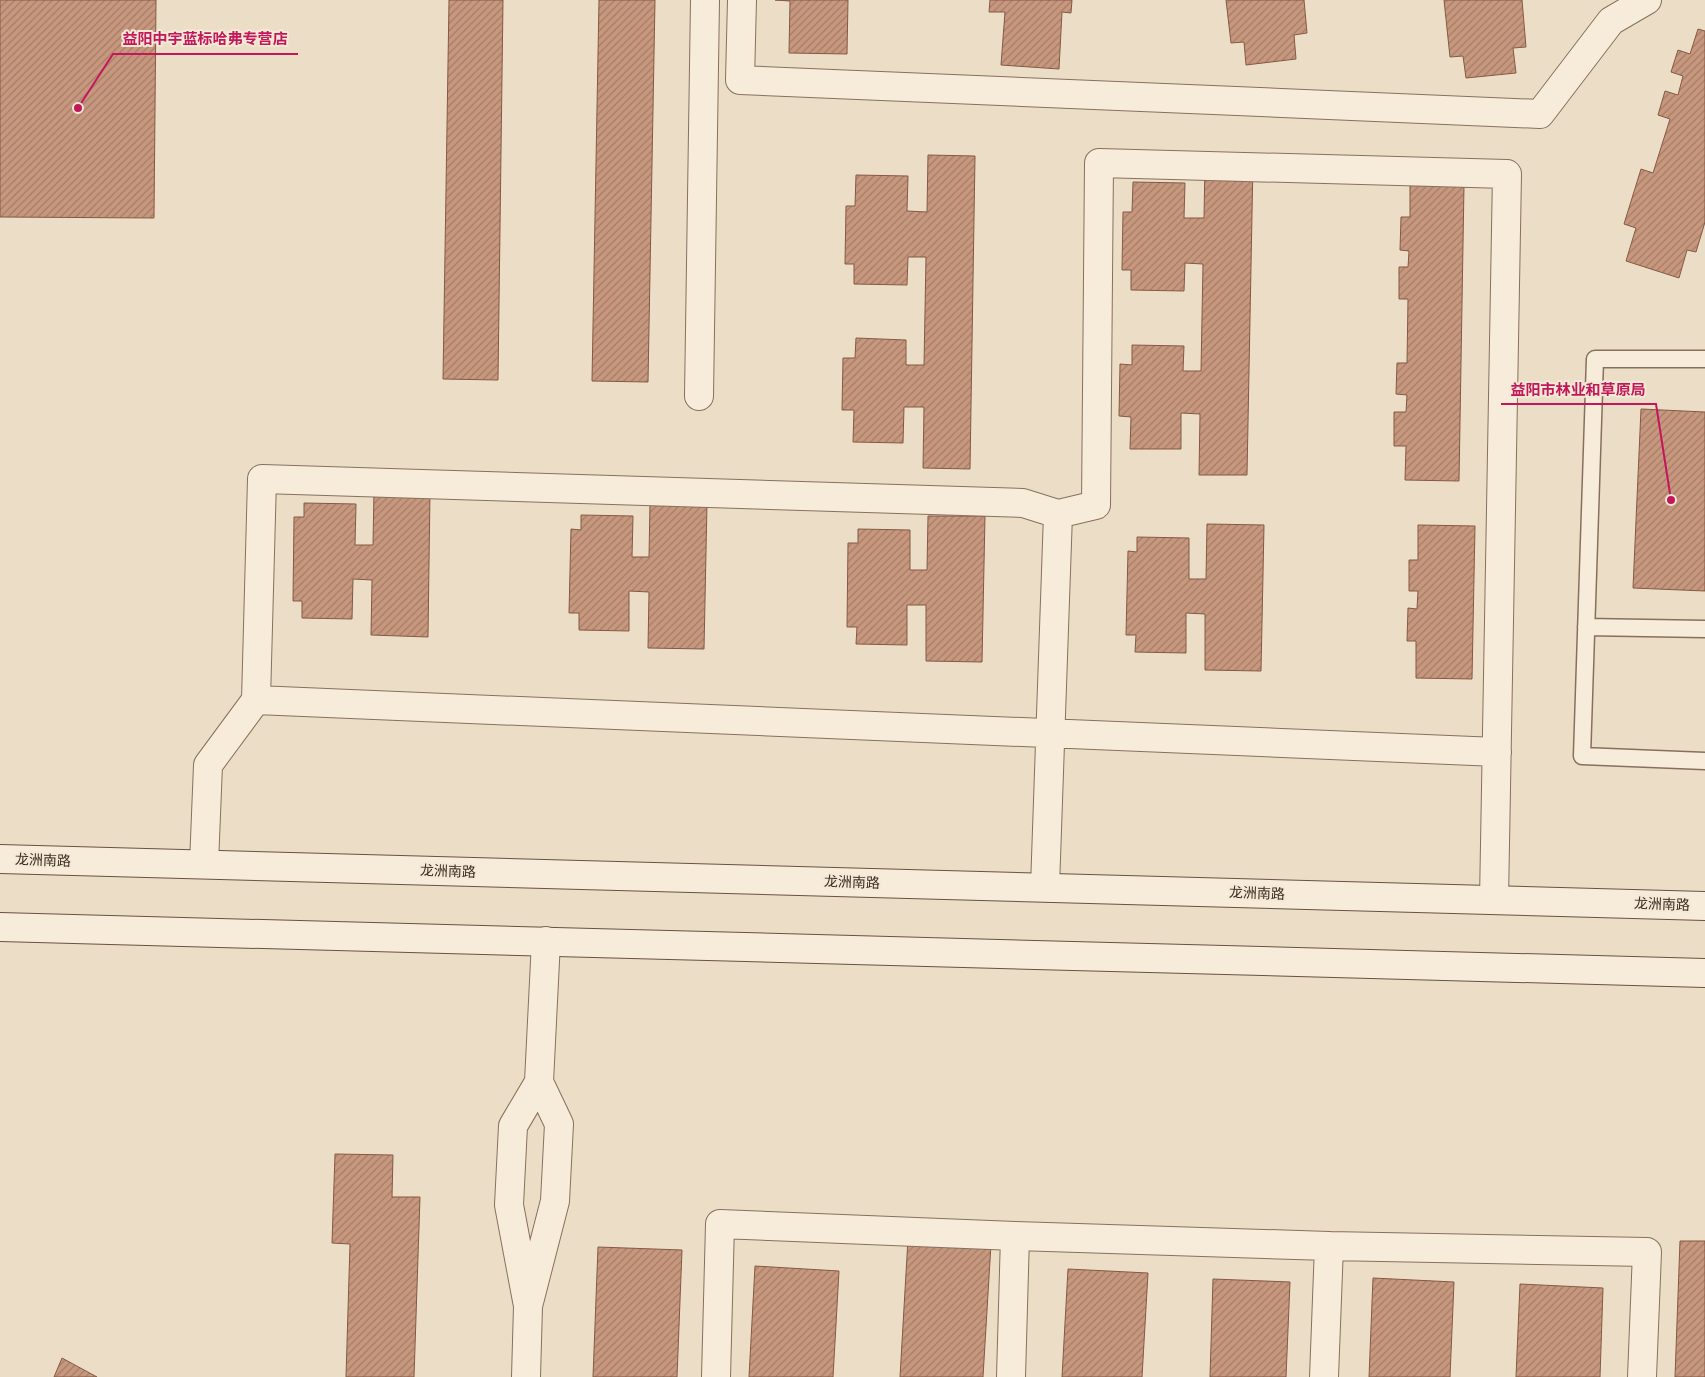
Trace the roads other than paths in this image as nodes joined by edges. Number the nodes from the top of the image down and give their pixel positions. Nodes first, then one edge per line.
1 (705, 0) edge
2 (742, 0) edge
3 (1647, 0) edge
4 (1705, 359) edge
5 (699, 396) dead end
6 (1058, 514) junction
7 (1586, 627) junction
8 (1705, 629) edge
9 (256, 700) junction
10 (1050, 734) junction
11 (1496, 752) junction
12 (1705, 761) edge
13 (0, 859) edge
14 (204, 864) junction
15 (1045, 888) junction
16 (1494, 900) junction
17 (1705, 906) edge
18 (0, 927) edge
19 (546, 941) junction
20 (1705, 973) edge
21 (539, 1082) junction
22 (1015, 1236) junction
23 (1330, 1246) junction
24 (528, 1306) junction
25 (526, 1377) edge
26 (716, 1377) edge
27 (1011, 1377) edge
28 (1324, 1377) edge
29 (1642, 1377) edge

1 - 5 street
2 - 3 street
4 - 7 lane
6 - 9 street
6 - 10 street
6 - 11 street
7 - 8 lane
7 - 12 lane
9 - 10 street
9 - 14 street
10 - 11 street
10 - 15 street
11 - 16 street
13 - 14 street, 龙洲南路
14 - 15 street, 龙洲南路
15 - 16 street, 龙洲南路
16 - 17 street, 龙洲南路
18 - 19 street
19 - 20 street
19 - 21 street
21 - 24 street
21 - 24 street
22 - 23 street
22 - 26 street
22 - 27 street
23 - 28 street
23 - 29 street
24 - 25 street

